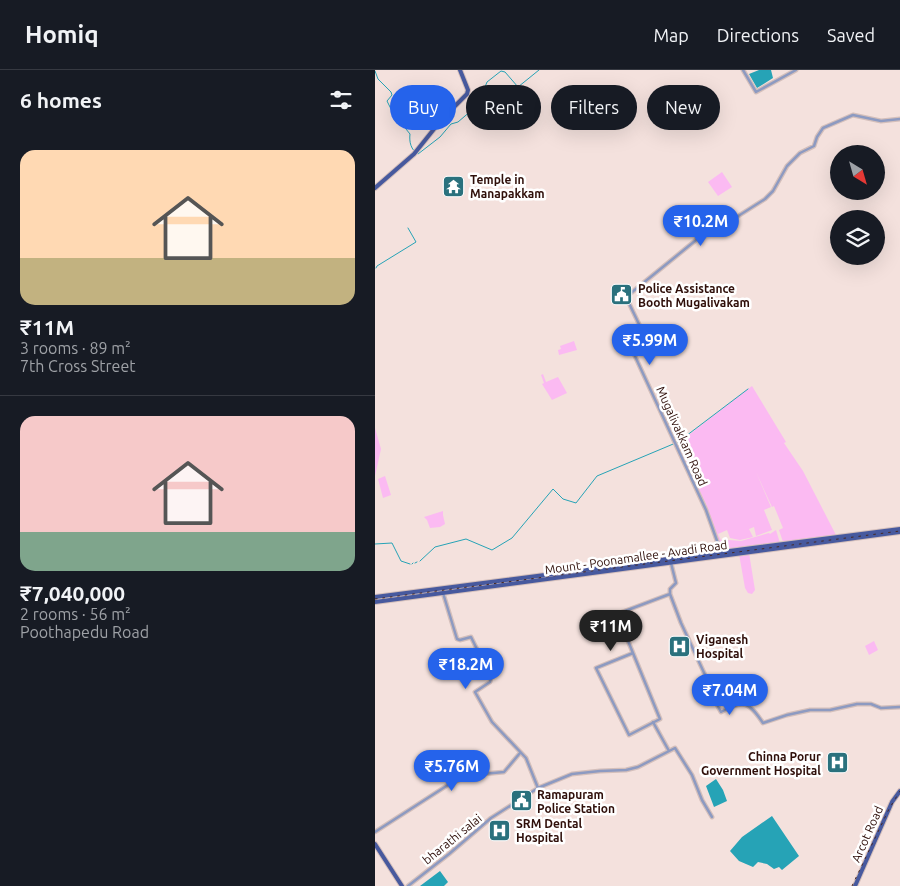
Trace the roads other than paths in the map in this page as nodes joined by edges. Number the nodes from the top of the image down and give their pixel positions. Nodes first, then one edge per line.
1 (460, 70) edge
2 (743, 70) edge
3 (796, 70) edge
4 (900, 119) edge
5 (375, 188) edge
6 (900, 530) edge
7 (722, 554) junction
8 (679, 560) junction
9 (671, 563) junction
10 (443, 593) junction
11 (670, 594) junction
12 (375, 597) edge
13 (375, 602) edge
14 (633, 652) junction
15 (900, 707) edge
16 (653, 722) junction
17 (669, 751) junction
18 (520, 753) junction
19 (538, 788) junction
20 (900, 793) edge
21 (712, 817) dead end
22 (375, 832) edge
23 (375, 844) edge
24 (402, 886) edge
25 (407, 886) edge
26 (856, 886) edge

1 - 5 main road
2 - 3 street
4 - 7 street, Mugalivakkam Road
6 - 7 main road, Mount - Poonamallee - Avadi Road
7 - 8 main road, Mount - Poonamallee - Avadi Road
8 - 9 main road, Mount - Poonamallee - Avadi Road
8 - 12 main road, Mount - Poonamallee - Avadi Road
9 - 10 main road, Mount - Poonamallee - Avadi Road
9 - 11 street
10 - 13 main road, Mount - Poonamallee - Avadi Road
10 - 18 street
11 - 14 street
11 - 15 street
14 - 16 street
14 - 16 street
16 - 17 street
17 - 19 street, bharathi salai
17 - 21 street, bharathi salai
18 - 19 street
18 - 22 street
19 - 25 street, bharathi salai
20 - 26 main road, Arcot Road
23 - 24 main road

